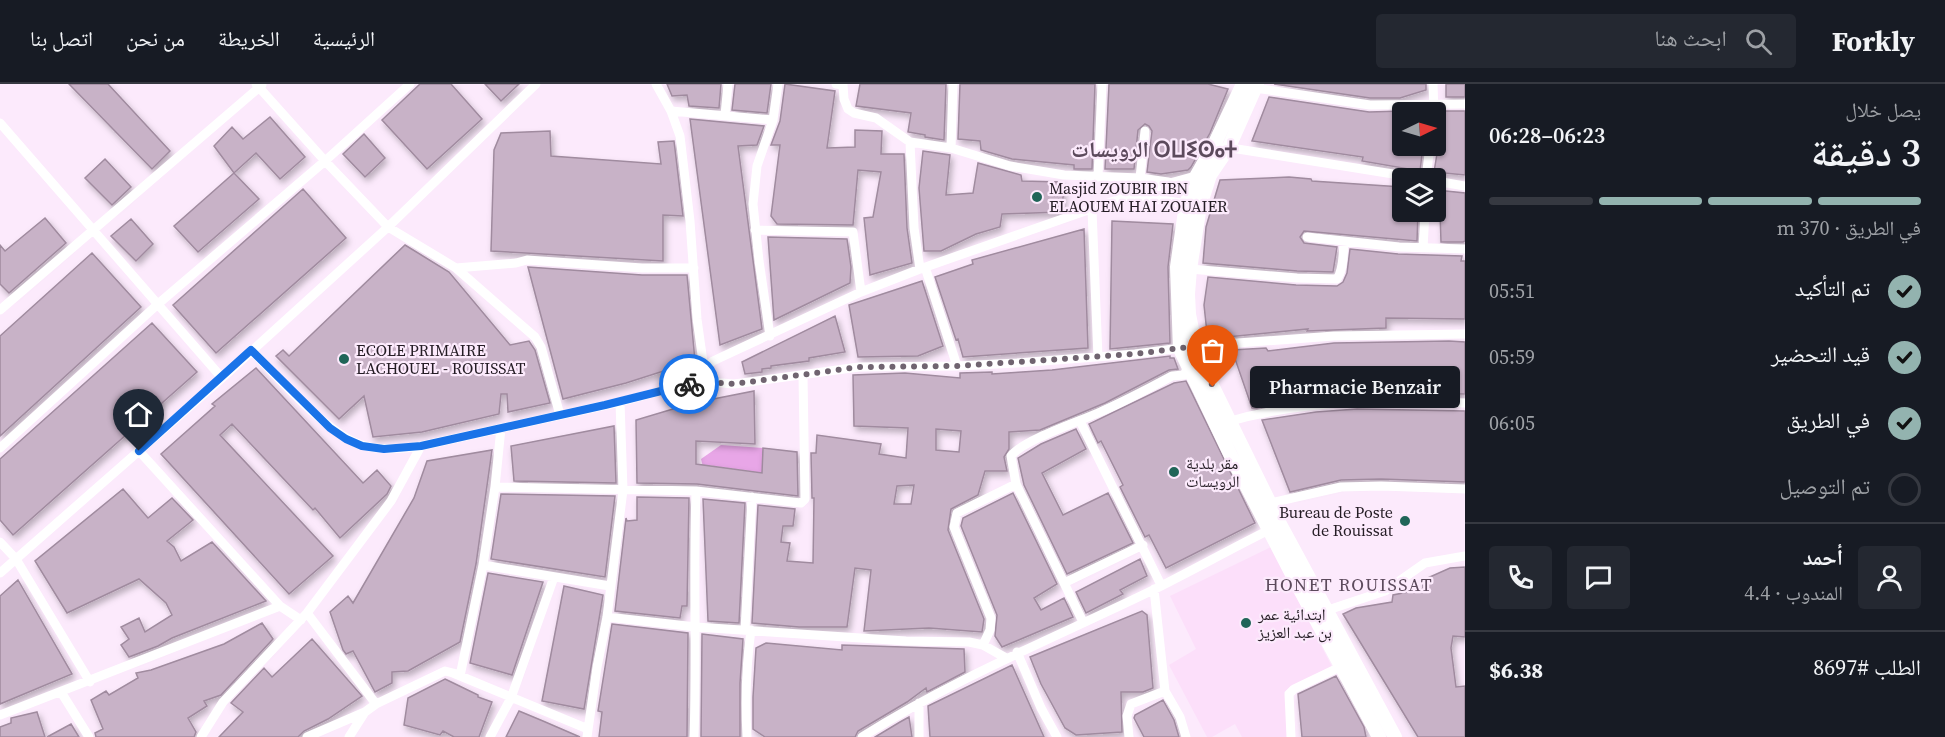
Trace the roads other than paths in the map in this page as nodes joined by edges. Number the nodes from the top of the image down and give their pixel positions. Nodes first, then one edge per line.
1 (410, 84) edge
2 (536, 84) edge
3 (656, 84) edge
4 (728, 84) edge
5 (778, 84) edge
6 (841, 84) edge
7 (953, 84) edge
8 (1102, 84) edge
9 (1433, 84) edge
10 (260, 85) edge
11 (1245, 85) edge
12 (1434, 102) edge
13 (1465, 104) edge
14 (1392, 106) edge
15 (1446, 107) edge
16 (671, 111) junction
17 (725, 115) junction
18 (773, 120) junction
19 (0, 123) edge
20 (1145, 131) dead end
21 (910, 142) junction
22 (1214, 145) junction
23 (1228, 147) junction
24 (951, 148) junction
25 (325, 161) junction
26 (1392, 174) edge
27 (1204, 176) junction
28 (1098, 177) junction
29 (1140, 178) junction
30 (1170, 183) junction
31 (1446, 183) edge
32 (1465, 186) edge
33 (1134, 196) junction
34 (1193, 205) junction
35 (1092, 210) junction
36 (1424, 222) edge
37 (388, 227) junction
38 (93, 230) junction
39 (755, 230) junction
40 (1307, 237) dead end
41 (1344, 242) junction
42 (1423, 248) junction
43 (1465, 249) edge
44 (456, 268) junction
45 (694, 268) junction
46 (922, 268) junction
47 (1190, 269) junction
48 (861, 292) junction
49 (158, 304) junction
50 (0, 310) edge
51 (1465, 334) edge
52 (770, 336) junction
53 (1196, 346) junction
54 (1180, 349) junction
55 (251, 350) junction
56 (1098, 357) junction
57 (957, 366) junction
58 (1188, 367) junction
59 (704, 369) junction
60 (803, 375) junction
61 (222, 378) junction
62 (698, 381) junction
63 (620, 402) junction
64 (1465, 403) edge
65 (560, 416) junction
66 (1080, 421) junction
67 (1230, 421) junction
68 (1215, 426) junction
69 (501, 428) junction
70 (421, 446) junction
71 (0, 448) edge
72 (139, 451) junction
73 (1016, 484) junction
74 (495, 487) junction
75 (1465, 489) edge
76 (623, 490) junction
77 (696, 492) junction
78 (752, 497) junction
79 (1270, 502) junction
80 (1275, 527) junction
81 (0, 542) edge
82 (1143, 545) junction
83 (1465, 556) edge
84 (16, 559) junction
85 (483, 565) junction
86 (0, 573) edge
87 (554, 577) junction
88 (1064, 583) junction
89 (610, 586) junction
90 (1158, 587) junction
91 (280, 606) junction
92 (1320, 613) junction
93 (304, 617) junction
94 (607, 617) junction
95 (1083, 621) junction
96 (696, 627) junction
97 (748, 630) junction
98 (982, 645) junction
99 (1017, 652) junction
100 (1006, 658) junction
101 (1342, 666) junction
102 (460, 676) junction
103 (90, 682) junction
104 (1165, 691) junction
105 (62, 692) junction
106 (511, 698) junction
107 (919, 703) junction
108 (376, 704) junction
109 (365, 712) junction
110 (0, 716) edge
111 (588, 733) edge
112 (89, 737) edge
113 (201, 737) edge
114 (308, 737) edge
115 (350, 737) edge
116 (490, 737) edge
117 (694, 737) edge
118 (747, 737) edge
119 (862, 737) edge
120 (919, 737) edge
121 (1057, 737) edge
122 (1129, 737) edge
123 (1186, 737) edge
124 (1291, 737) edge
125 (1379, 737) edge
126 (1395, 737) edge

1 - 25 street
2 - 37 street
3 - 16 street
4 - 17 street
5 - 18 street
6 - 21 street
7 - 24 street
8 - 28 street
9 - 12 street
10 - 25 street
10 - 38 street
11 - 14 street
11 - 22 main road
11 - 23 main road
13 - 15 street
16 - 17 street
16 - 45 street
17 - 18 street
18 - 39 street
19 - 38 street
20 - 29 street
21 - 24 street
21 - 46 street
22 - 23 street
22 - 27 main road
23 - 26 street
23 - 27 main road
24 - 28 street
25 - 37 street
25 - 49 street
27 - 30 street
27 - 34 main road
28 - 29 street
29 - 30 street
30 - 33 street
31 - 32 street
33 - 34 street
33 - 35 street
34 - 47 main road
34 - 54 main road
35 - 46 street
35 - 56 street
36 - 42 street
37 - 44 street
37 - 55 street
38 - 49 street
38 - 50 street
39 - 48 street
39 - 52 street
40 - 41 street
41 - 42 street
41 - 47 street
42 - 43 street
44 - 45 street
44 - 65 street
45 - 59 street
46 - 48 street
46 - 57 street
47 - 53 main road
48 - 52 street
49 - 61 street
49 - 71 street
51 - 53 street
52 - 59 street
53 - 54 street
53 - 67 main road
54 - 56 street
54 - 58 main road
55 - 61 street
55 - 70 street
56 - 57 street
57 - 60 street
58 - 66 street
58 - 68 main road
59 - 62 street
60 - 62 street
60 - 78 street
61 - 72 street
62 - 63 street
63 - 65 street
63 - 76 street
64 - 67 street
65 - 69 street
66 - 73 street
66 - 82 street
67 - 68 street
67 - 79 main road
68 - 80 main road
69 - 70 street
69 - 74 street
70 - 93 street
72 - 84 street
72 - 91 street
73 - 88 street
73 - 98 street
74 - 76 street
74 - 85 street
75 - 79 street
76 - 77 street
76 - 89 street
77 - 78 street
77 - 96 street
78 - 97 street
79 - 80 main road
80 - 90 street
80 - 92 main road
81 - 84 street
82 - 88 street
82 - 90 street
83 - 92 street
84 - 86 street
84 - 103 street
85 - 87 street
85 - 102 street
87 - 89 street
87 - 106 street
88 - 95 street
89 - 94 street
90 - 95 street
90 - 104 street
91 - 93 street
91 - 103 street
92 - 101 main road
92 - 126 main road
93 - 108 street
93 - 113 street
94 - 96 street
94 - 111 street
95 - 99 street
96 - 97 street
96 - 117 street
97 - 98 street
97 - 118 street
98 - 100 street
99 - 100 street
99 - 121 street
100 - 107 street
101 - 124 street
101 - 125 main road
102 - 106 street
102 - 108 street
103 - 105 street
104 - 122 street
104 - 123 street
105 - 110 street
105 - 112 street
106 - 111 street
106 - 116 street
107 - 119 street
107 - 120 street
108 - 109 street
109 - 114 street
109 - 115 street

